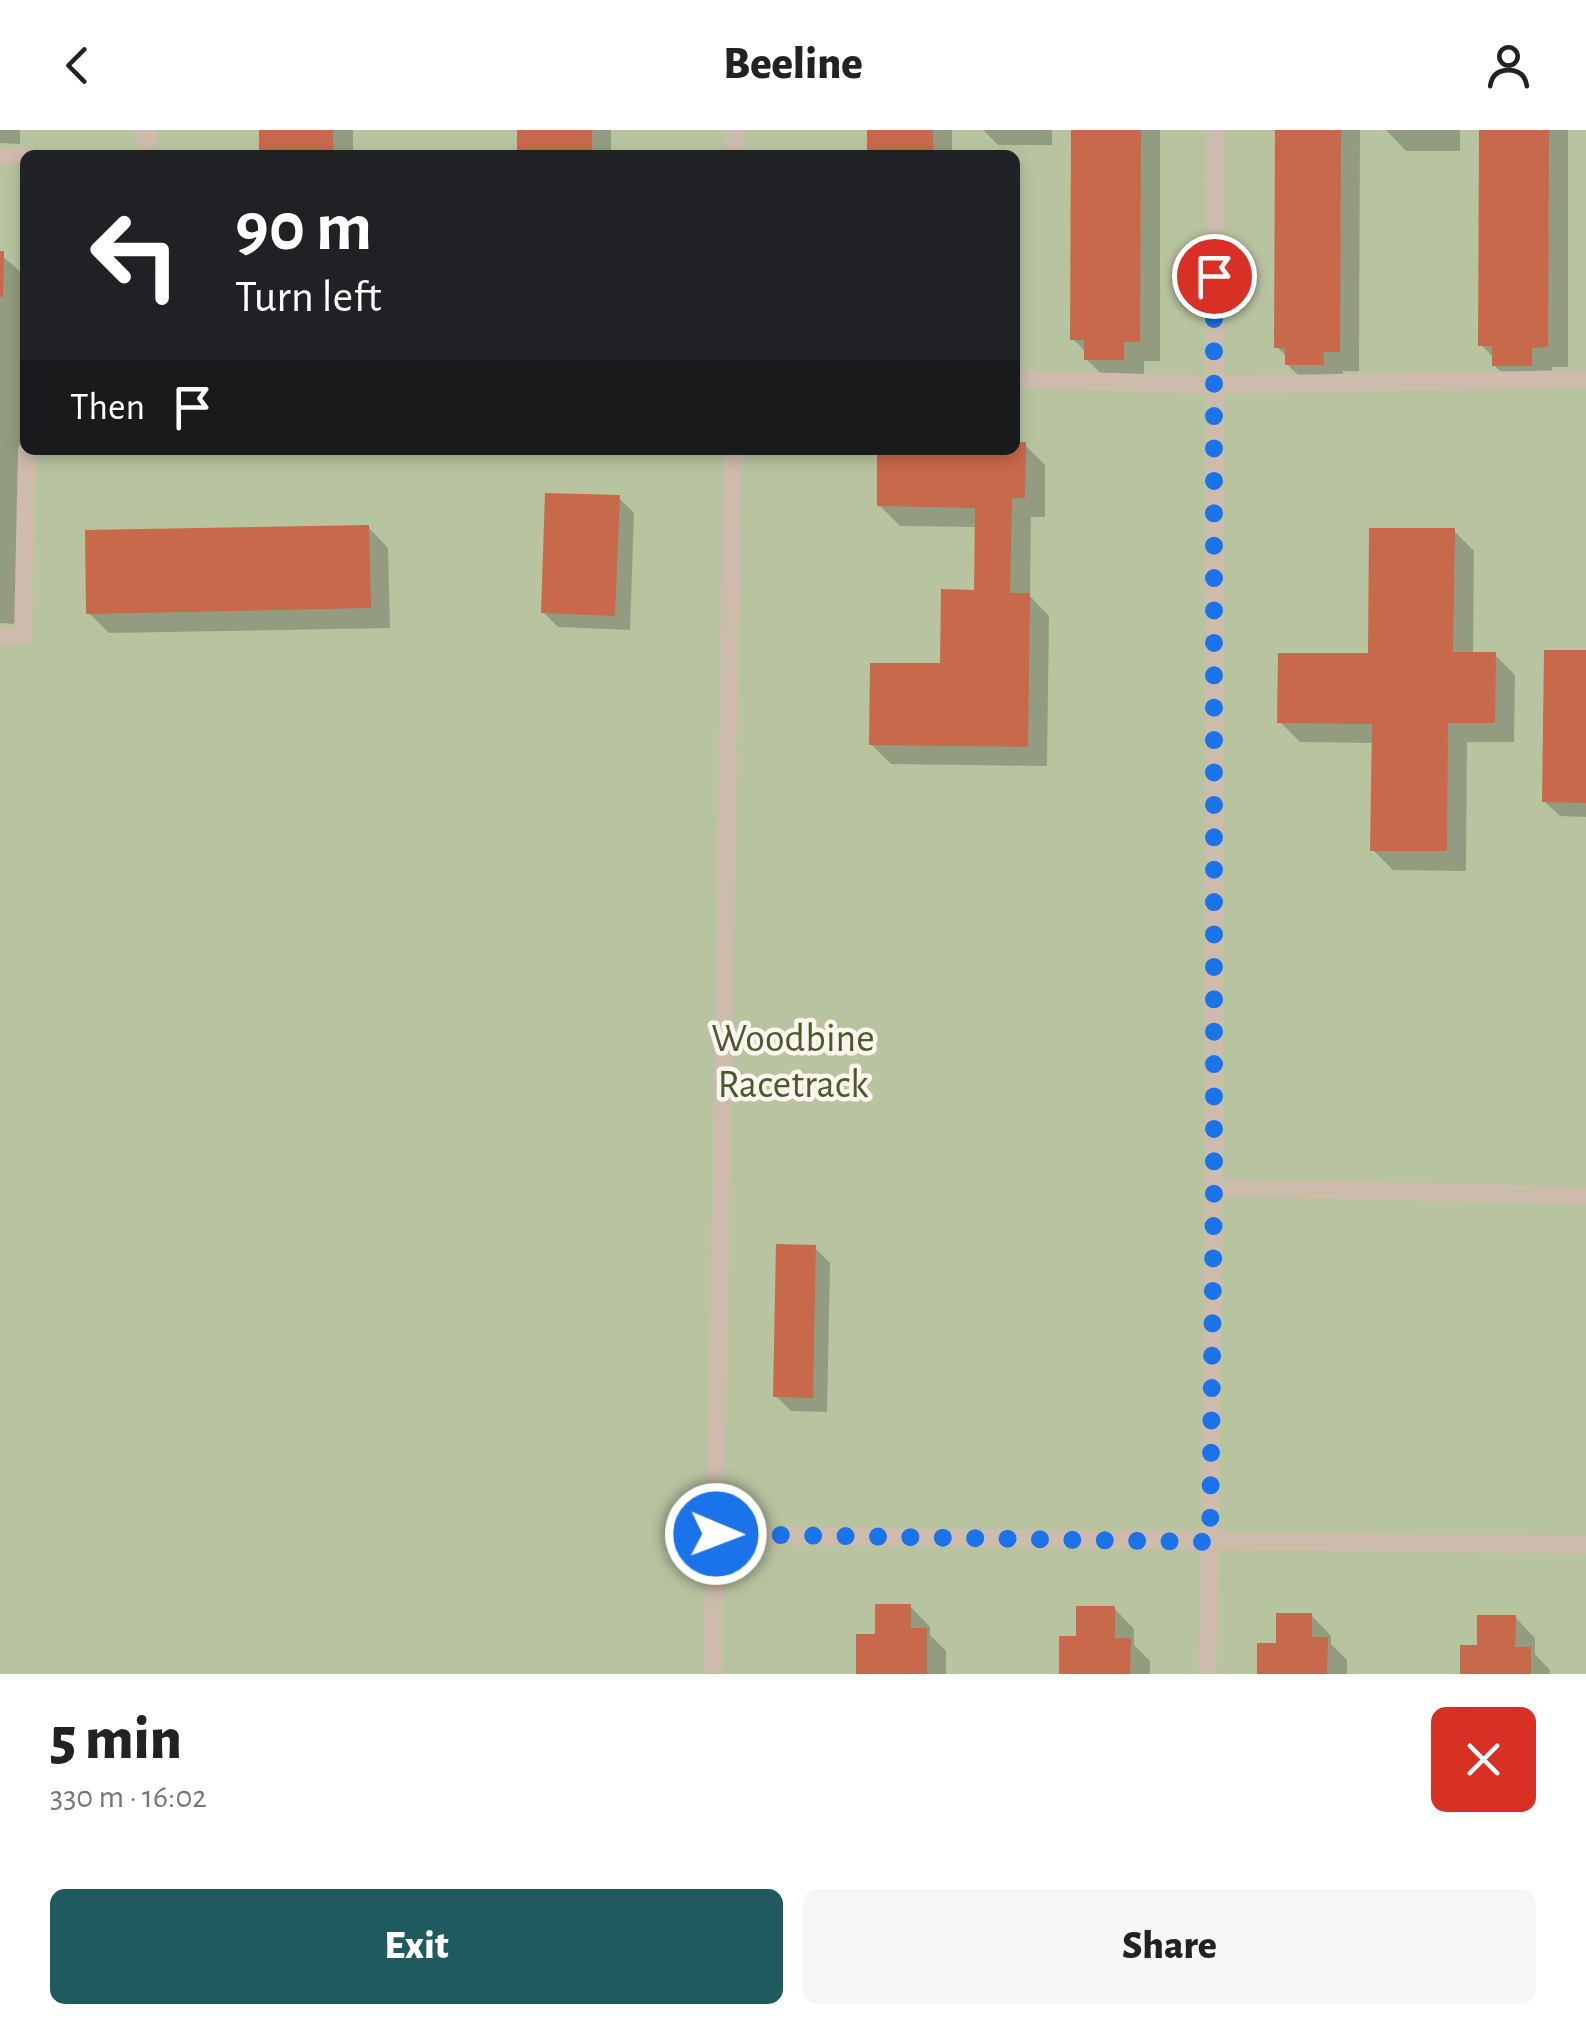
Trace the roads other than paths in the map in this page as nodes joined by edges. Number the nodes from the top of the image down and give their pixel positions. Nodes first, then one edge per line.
1 (1216, 130) edge
2 (1020, 378) edge
3 (1586, 378) edge
4 (1213, 384) junction
5 (27, 455) edge
6 (733, 455) edge
7 (0, 637) edge
8 (1214, 1187) junction
9 (1586, 1196) edge
10 (716, 1534) junction
11 (1210, 1542) junction
12 (1586, 1545) edge
13 (713, 1674) edge
14 (1208, 1674) edge

1 - 4 lane
2 - 4 lane
3 - 4 lane
4 - 8 lane
5 - 7 lane
6 - 10 lane
8 - 9 lane
8 - 11 lane
10 - 11 lane
10 - 13 lane
11 - 12 lane
11 - 14 lane

